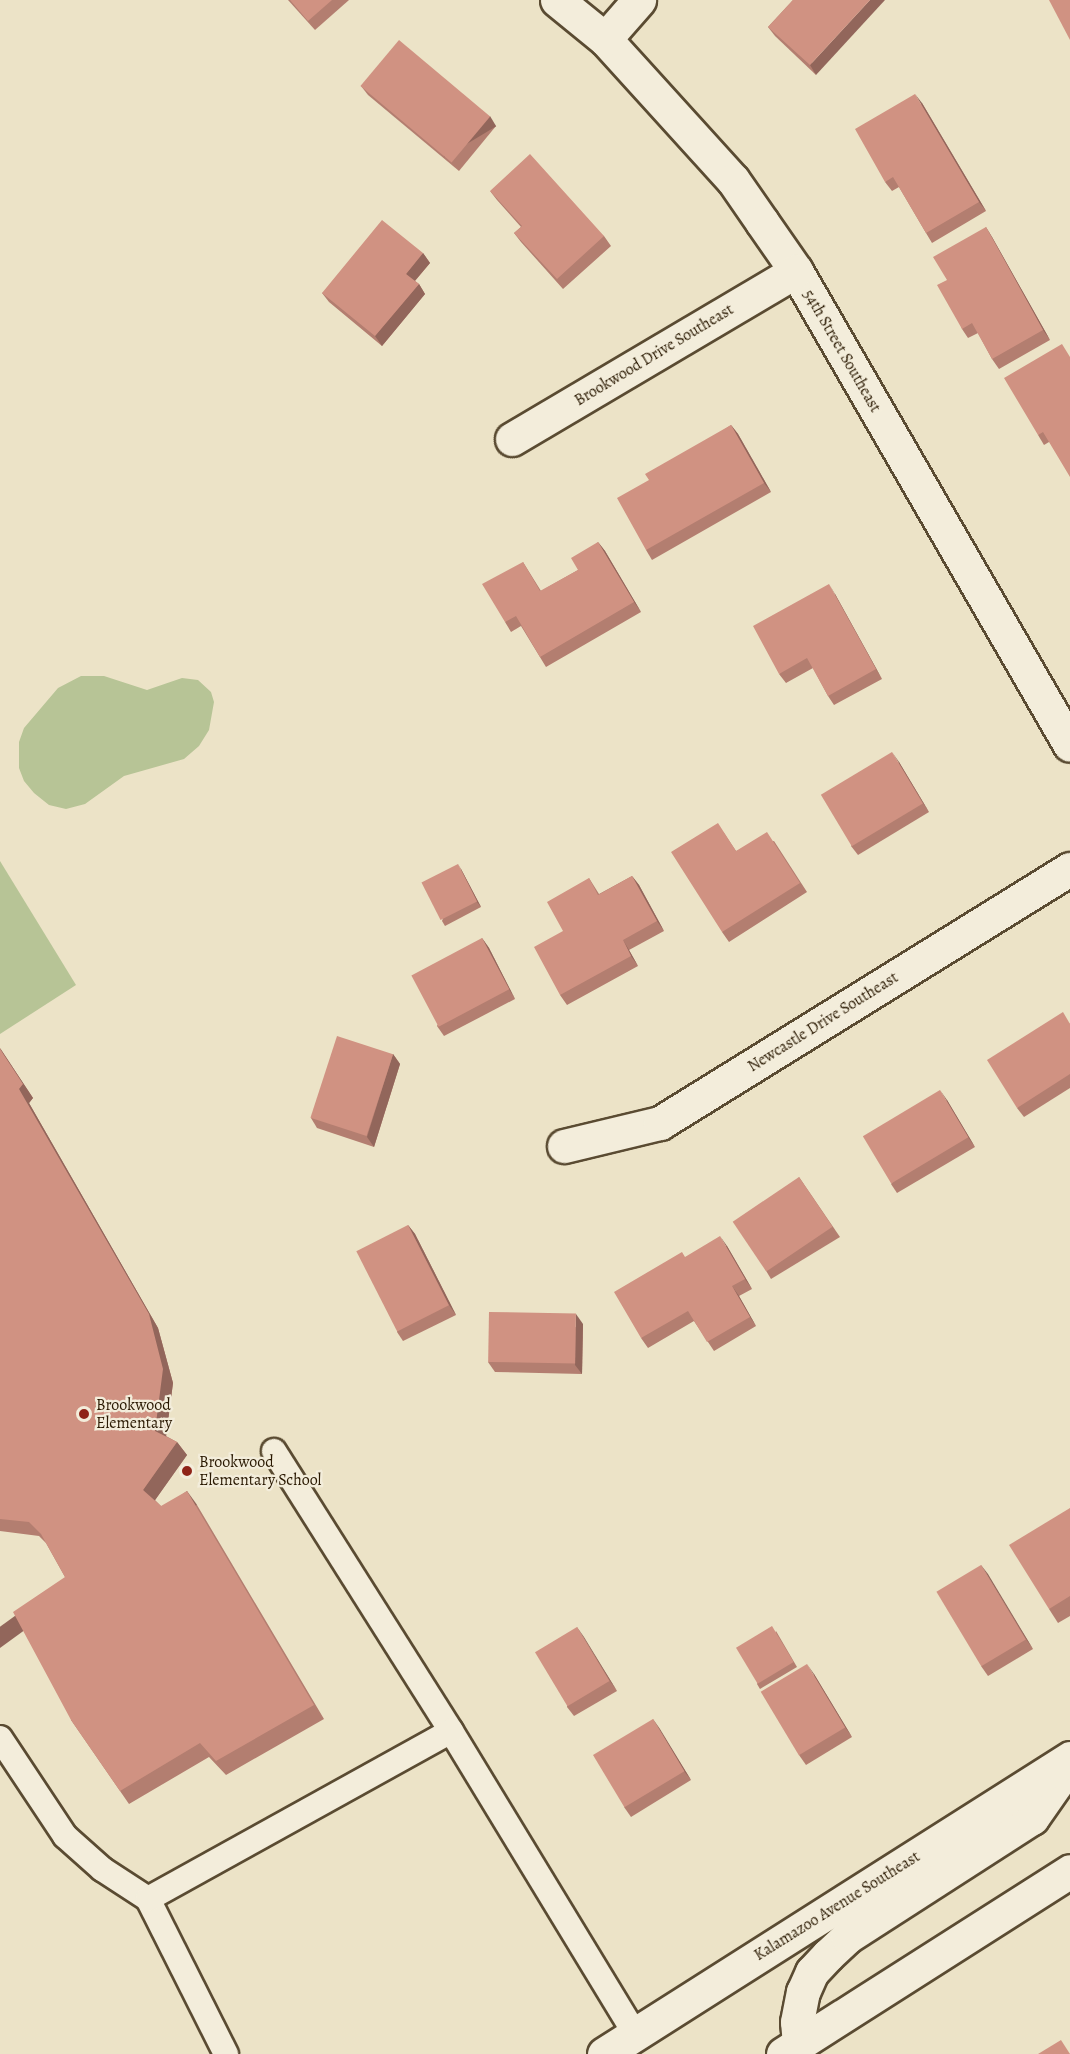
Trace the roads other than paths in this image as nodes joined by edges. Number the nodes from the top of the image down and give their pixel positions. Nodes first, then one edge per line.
1 (557, 0) edge
2 (639, 0) edge
3 (605, 39) junction
4 (796, 271) junction
5 (512, 439) dead end
6 (1070, 745) edge
7 (1070, 869) edge
8 (564, 1146) dead end
9 (274, 1451) dead end
10 (451, 1731) junction
11 (0, 1738) edge
12 (1070, 1758) edge
13 (1070, 1763) edge
14 (1070, 1871) edge
15 (148, 1899) junction
16 (636, 2044) edge
17 (796, 2050) edge
18 (226, 2054) edge
19 (604, 2054) edge

1 - 3 street, 54th Street Southeast
2 - 3 street
3 - 4 street, 54th Street Southeast
4 - 5 street, Brookwood Drive Southeast
4 - 6 street, 54th Street Southeast
7 - 8 street, Newcastle Drive Southeast
9 - 10 lane
10 - 15 lane
10 - 16 lane
11 - 15 lane
12 - 16 street, Kalamazoo Avenue Southeast
13 - 17 street
14 - 17 street
15 - 18 lane
16 - 19 street, Kalamazoo Avenue Southeast

